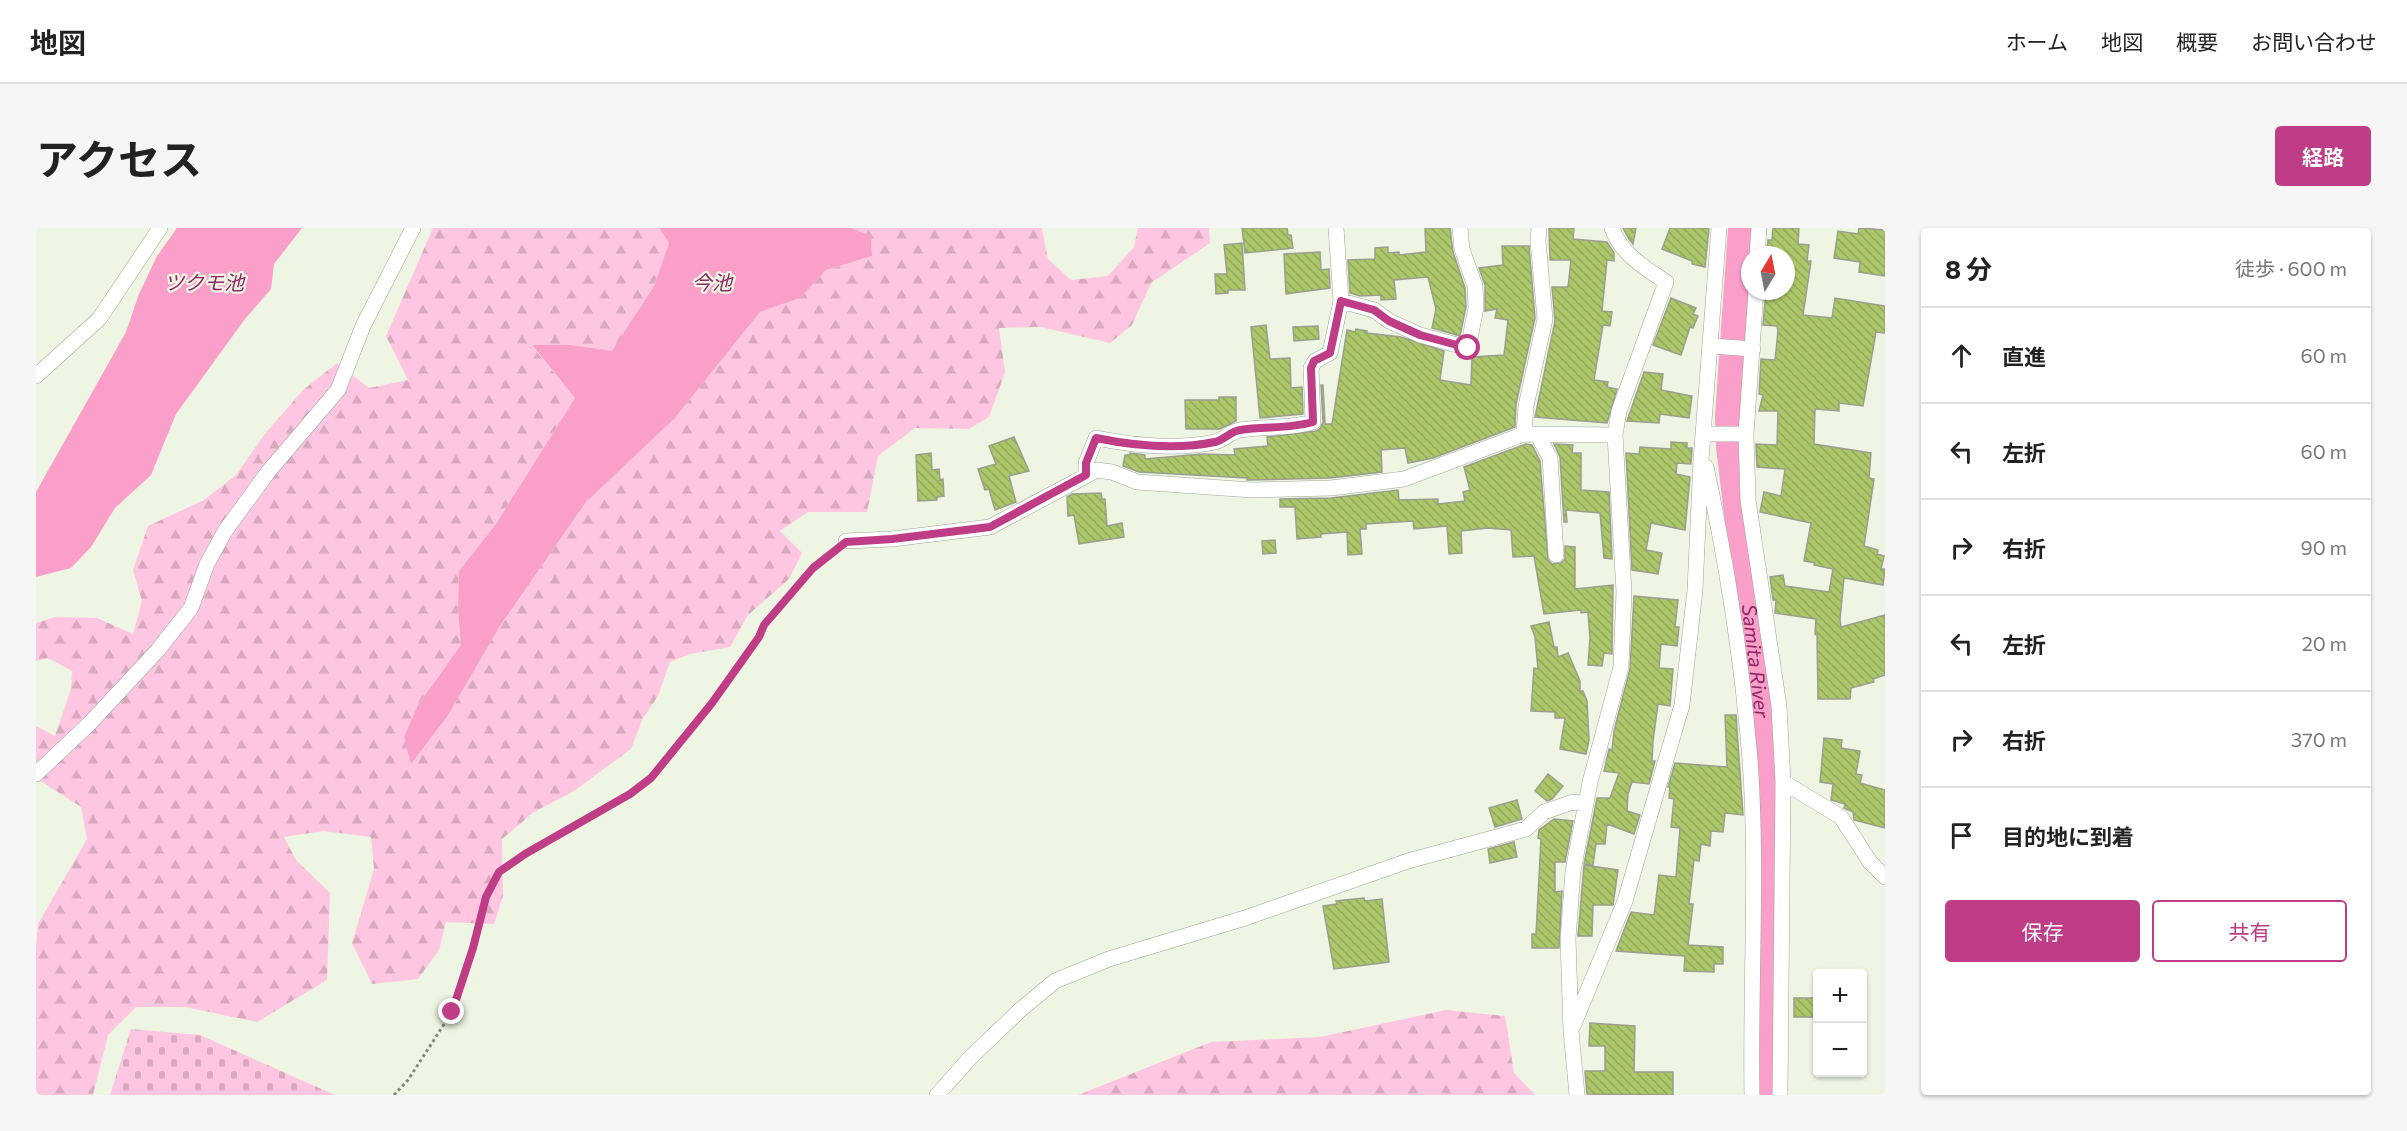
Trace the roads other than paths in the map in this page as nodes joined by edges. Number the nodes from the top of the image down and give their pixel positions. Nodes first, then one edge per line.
1 (160, 228) edge
2 (413, 228) edge
3 (1336, 228) edge
4 (1460, 228) edge
5 (1539, 228) edge
6 (1612, 228) edge
7 (1719, 228) edge
8 (1759, 228) edge
9 (1758, 246) edge
10 (1755, 300) edge
11 (1341, 301) junction
12 (1714, 346) junction
13 (1751, 349) junction
14 (36, 375) edge
15 (1531, 434) junction
16 (1744, 434) junction
17 (1615, 435) junction
18 (1706, 439) junction
19 (1086, 475) junction
20 (846, 542) road end
21 (1556, 555) dead end
22 (36, 774) edge
23 (1783, 782) junction
24 (1585, 804) junction
25 (1885, 877) edge
26 (1571, 1031) junction
27 (937, 1095) edge
28 (1577, 1095) edge
29 (1752, 1095) edge
30 (1780, 1095) edge

1 - 14 street
2 - 22 street
3 - 11 street
4 - 11 street
5 - 15 street
6 - 17 street
7 - 12 street
8 - 9 street
10 - 13 street
11 - 19 street
12 - 13 street
12 - 18 street
13 - 16 street
15 - 17 street
15 - 19 street
15 - 21 street
16 - 18 street
16 - 23 street
17 - 24 street
18 - 26 street
18 - 29 street
19 - 20 street
23 - 25 street
23 - 30 street
24 - 26 street
24 - 27 street
26 - 28 street

